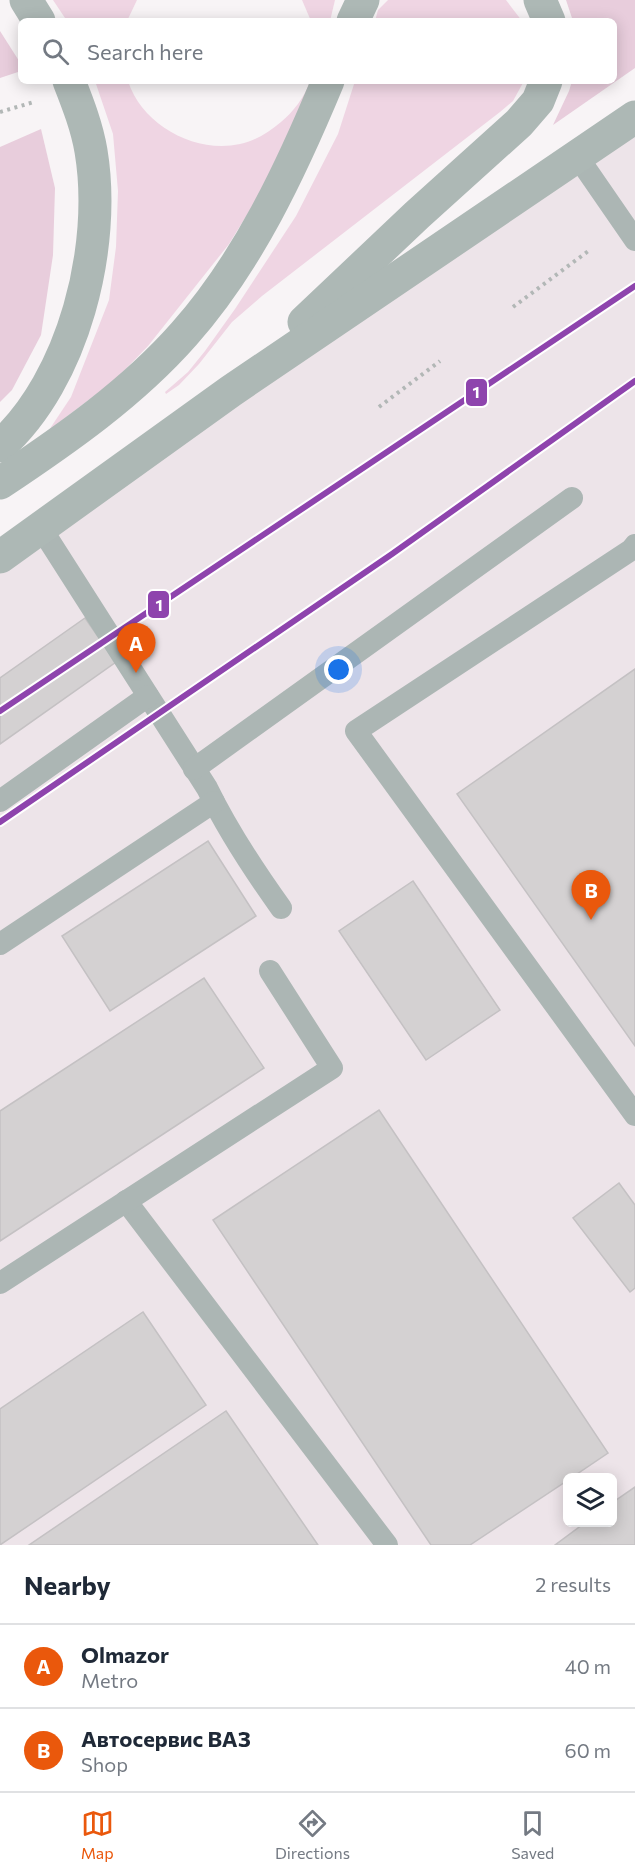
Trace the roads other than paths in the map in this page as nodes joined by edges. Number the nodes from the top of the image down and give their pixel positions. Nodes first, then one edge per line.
1 (26, 0) edge
2 (363, 0) edge
3 (540, 0) edge
4 (37, 18) edge
5 (354, 18) edge
6 (548, 18) edge
7 (70, 84) edge
8 (327, 84) edge
9 (545, 84) edge
10 (635, 117) edge
11 (577, 156) junction
12 (635, 240) edge
13 (231, 391) junction
14 (0, 446) edge
15 (0, 483) edge
16 (572, 498) dead end
17 (41, 528) junction
18 (635, 545) edge
19 (0, 557) edge
20 (148, 696) junction
21 (194, 769) junction
22 (0, 801) edge
23 (214, 802) junction
24 (281, 908) dead end
25 (0, 944) edge
26 (270, 971) dead end
27 (635, 1114) edge
28 (126, 1201) junction
29 (0, 1283) edge
30 (387, 1545) edge

1 - 4 main road
2 - 5 main road
3 - 6 main road
7 - 14 main road
8 - 15 main road
9 - 13 main road
10 - 11 main road
11 - 12 lane
11 - 13 main road
13 - 17 main road
16 - 21 lane
17 - 19 main road
17 - 20 lane
18 - 27 lane
20 - 21 lane
20 - 22 lane
21 - 23 lane
23 - 24 lane
23 - 25 lane
26 - 28 lane
28 - 29 lane
28 - 30 lane

